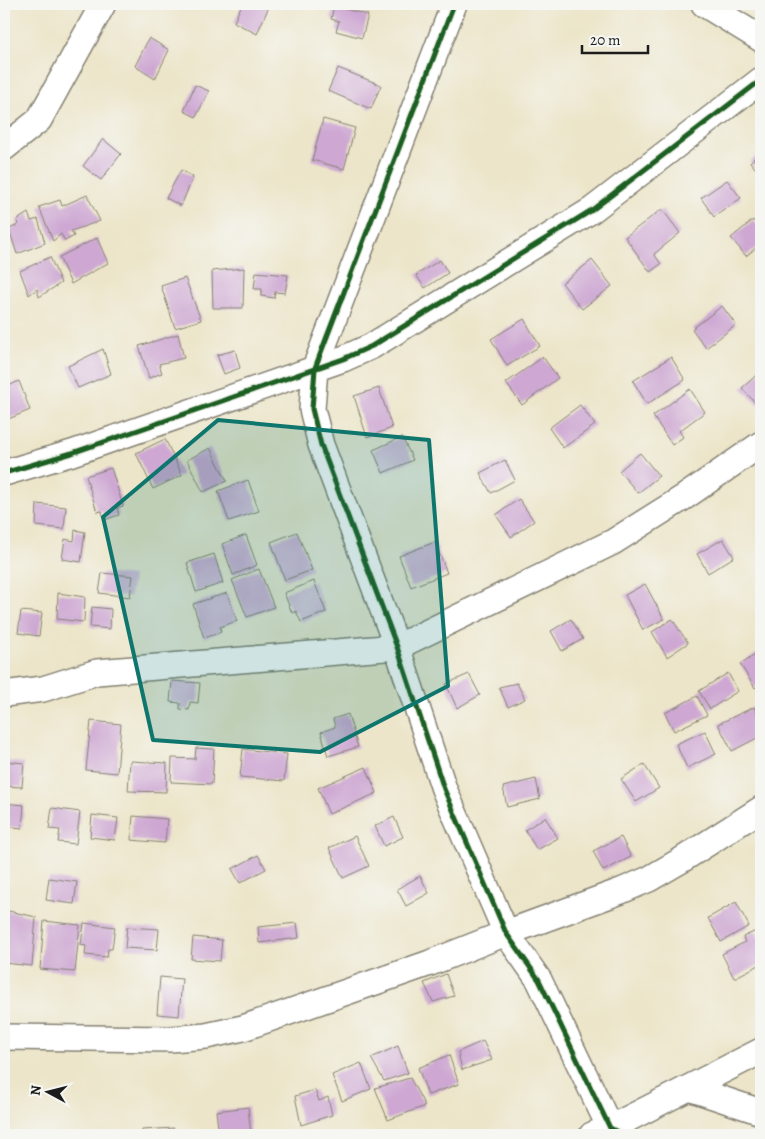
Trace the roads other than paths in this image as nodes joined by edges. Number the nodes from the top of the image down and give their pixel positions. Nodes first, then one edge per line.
1 (103, 4) edge
2 (454, 4) edge
3 (704, 4) edge
4 (761, 39) edge
5 (761, 80) edge
6 (4, 148) edge
7 (315, 368) junction
8 (761, 444) edge
9 (4, 473) edge
10 (397, 647) junction
11 (4, 694) edge
12 (761, 809) edge
13 (506, 933) junction
14 (4, 1037) edge
15 (761, 1051) edge
16 (689, 1088) junction
17 (761, 1112) edge
18 (609, 1133) edge

1 - 6 street
2 - 7 street
3 - 4 street
5 - 7 street
7 - 9 street
7 - 10 street
8 - 10 street
10 - 11 street
10 - 13 street
12 - 13 street
13 - 14 street
13 - 18 street
15 - 16 street
16 - 17 street
16 - 18 street

